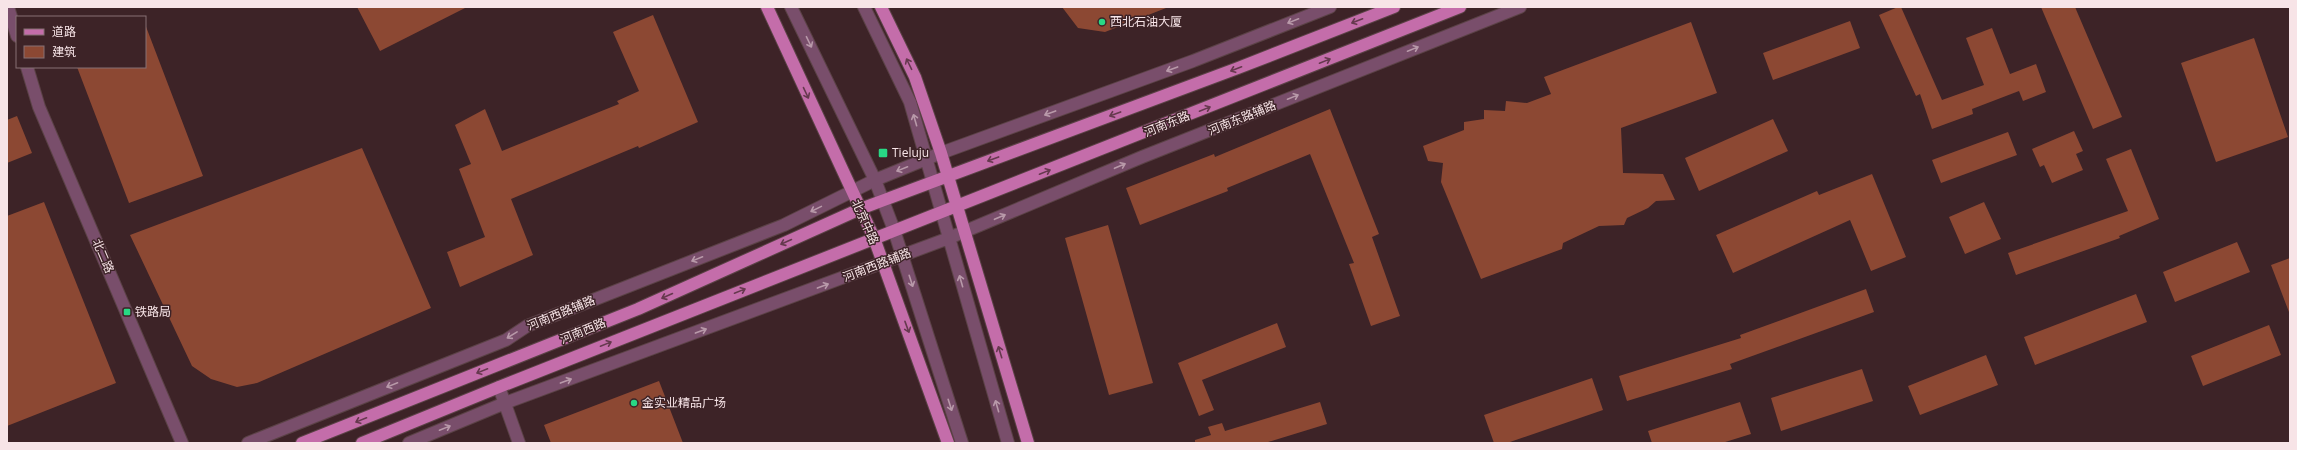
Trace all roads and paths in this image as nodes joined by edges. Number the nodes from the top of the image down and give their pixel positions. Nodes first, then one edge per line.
1 (8, 7) edge
2 (767, 7) edge
3 (791, 7) edge
4 (864, 7) edge
5 (881, 7) edge
6 (1330, 7) edge
7 (1394, 7) edge
8 (1460, 7) edge
9 (1520, 7) edge
10 (16, 33) edge
11 (27, 68) edge
12 (940, 153) junction
13 (926, 159) junction
14 (947, 176) junction
15 (875, 180) junction
16 (933, 182) junction
17 (852, 192) junction
18 (882, 201) junction
19 (957, 207) junction
20 (860, 209) junction
21 (941, 212) junction
22 (894, 230) junction
23 (964, 232) junction
24 (874, 238) junction
25 (949, 238) junction
26 (903, 256) junction
27 (883, 264) junction
28 (499, 387) junction
29 (505, 403) junction
30 (182, 443) edge
31 (248, 443) edge
32 (302, 443) edge
33 (362, 443) edge
34 (409, 443) edge
35 (519, 443) edge
36 (948, 443) edge
37 (962, 443) edge
38 (1008, 443) edge
39 (1028, 443) edge

1 - 10 street
2 -> 17 main road, 北京中路
3 -> 15 street
13 -> 4 street
12 -> 5 main road
6 -> 12 street
7 -> 14 main road
19 -> 8 main road, 河南东路
23 -> 9 street, 河南东路辅路
11 - 30 street, 北二路
12 - 13 street
12 - 14 main road
13 -> 15 street
13 - 16 street
14 - 16 main road
14 - 19 main road
15 - 17 street
15 - 18 street
16 - 18 main road
16 - 21 street
17 - 20 main road, 北京中路
17 -> 31 street, 河南西路辅路
18 - 20 main road
18 - 22 street
19 - 21 main road, 河南东路
19 - 23 main road
20 - 24 main road, 北京中路
20 -> 32 main road, 河南西路
21 - 22 main road, 河南东路
21 - 25 street
22 - 24 main road, 河南东路
22 - 26 street
23 - 25 street, 河南西路辅路
39 -> 23 main road
24 - 27 main road, 北京中路
28 -> 24 main road, 河南西路
25 - 26 street, 河南西路辅路
38 -> 25 street
26 - 27 street, 河南西路辅路
26 -> 37 street
29 -> 27 street, 河南西路辅路
27 -> 36 main road, 北京中路
28 - 29 street
28 - 33 main road, 河南西路
34 -> 29 street, 河南西路辅路
29 - 35 street

